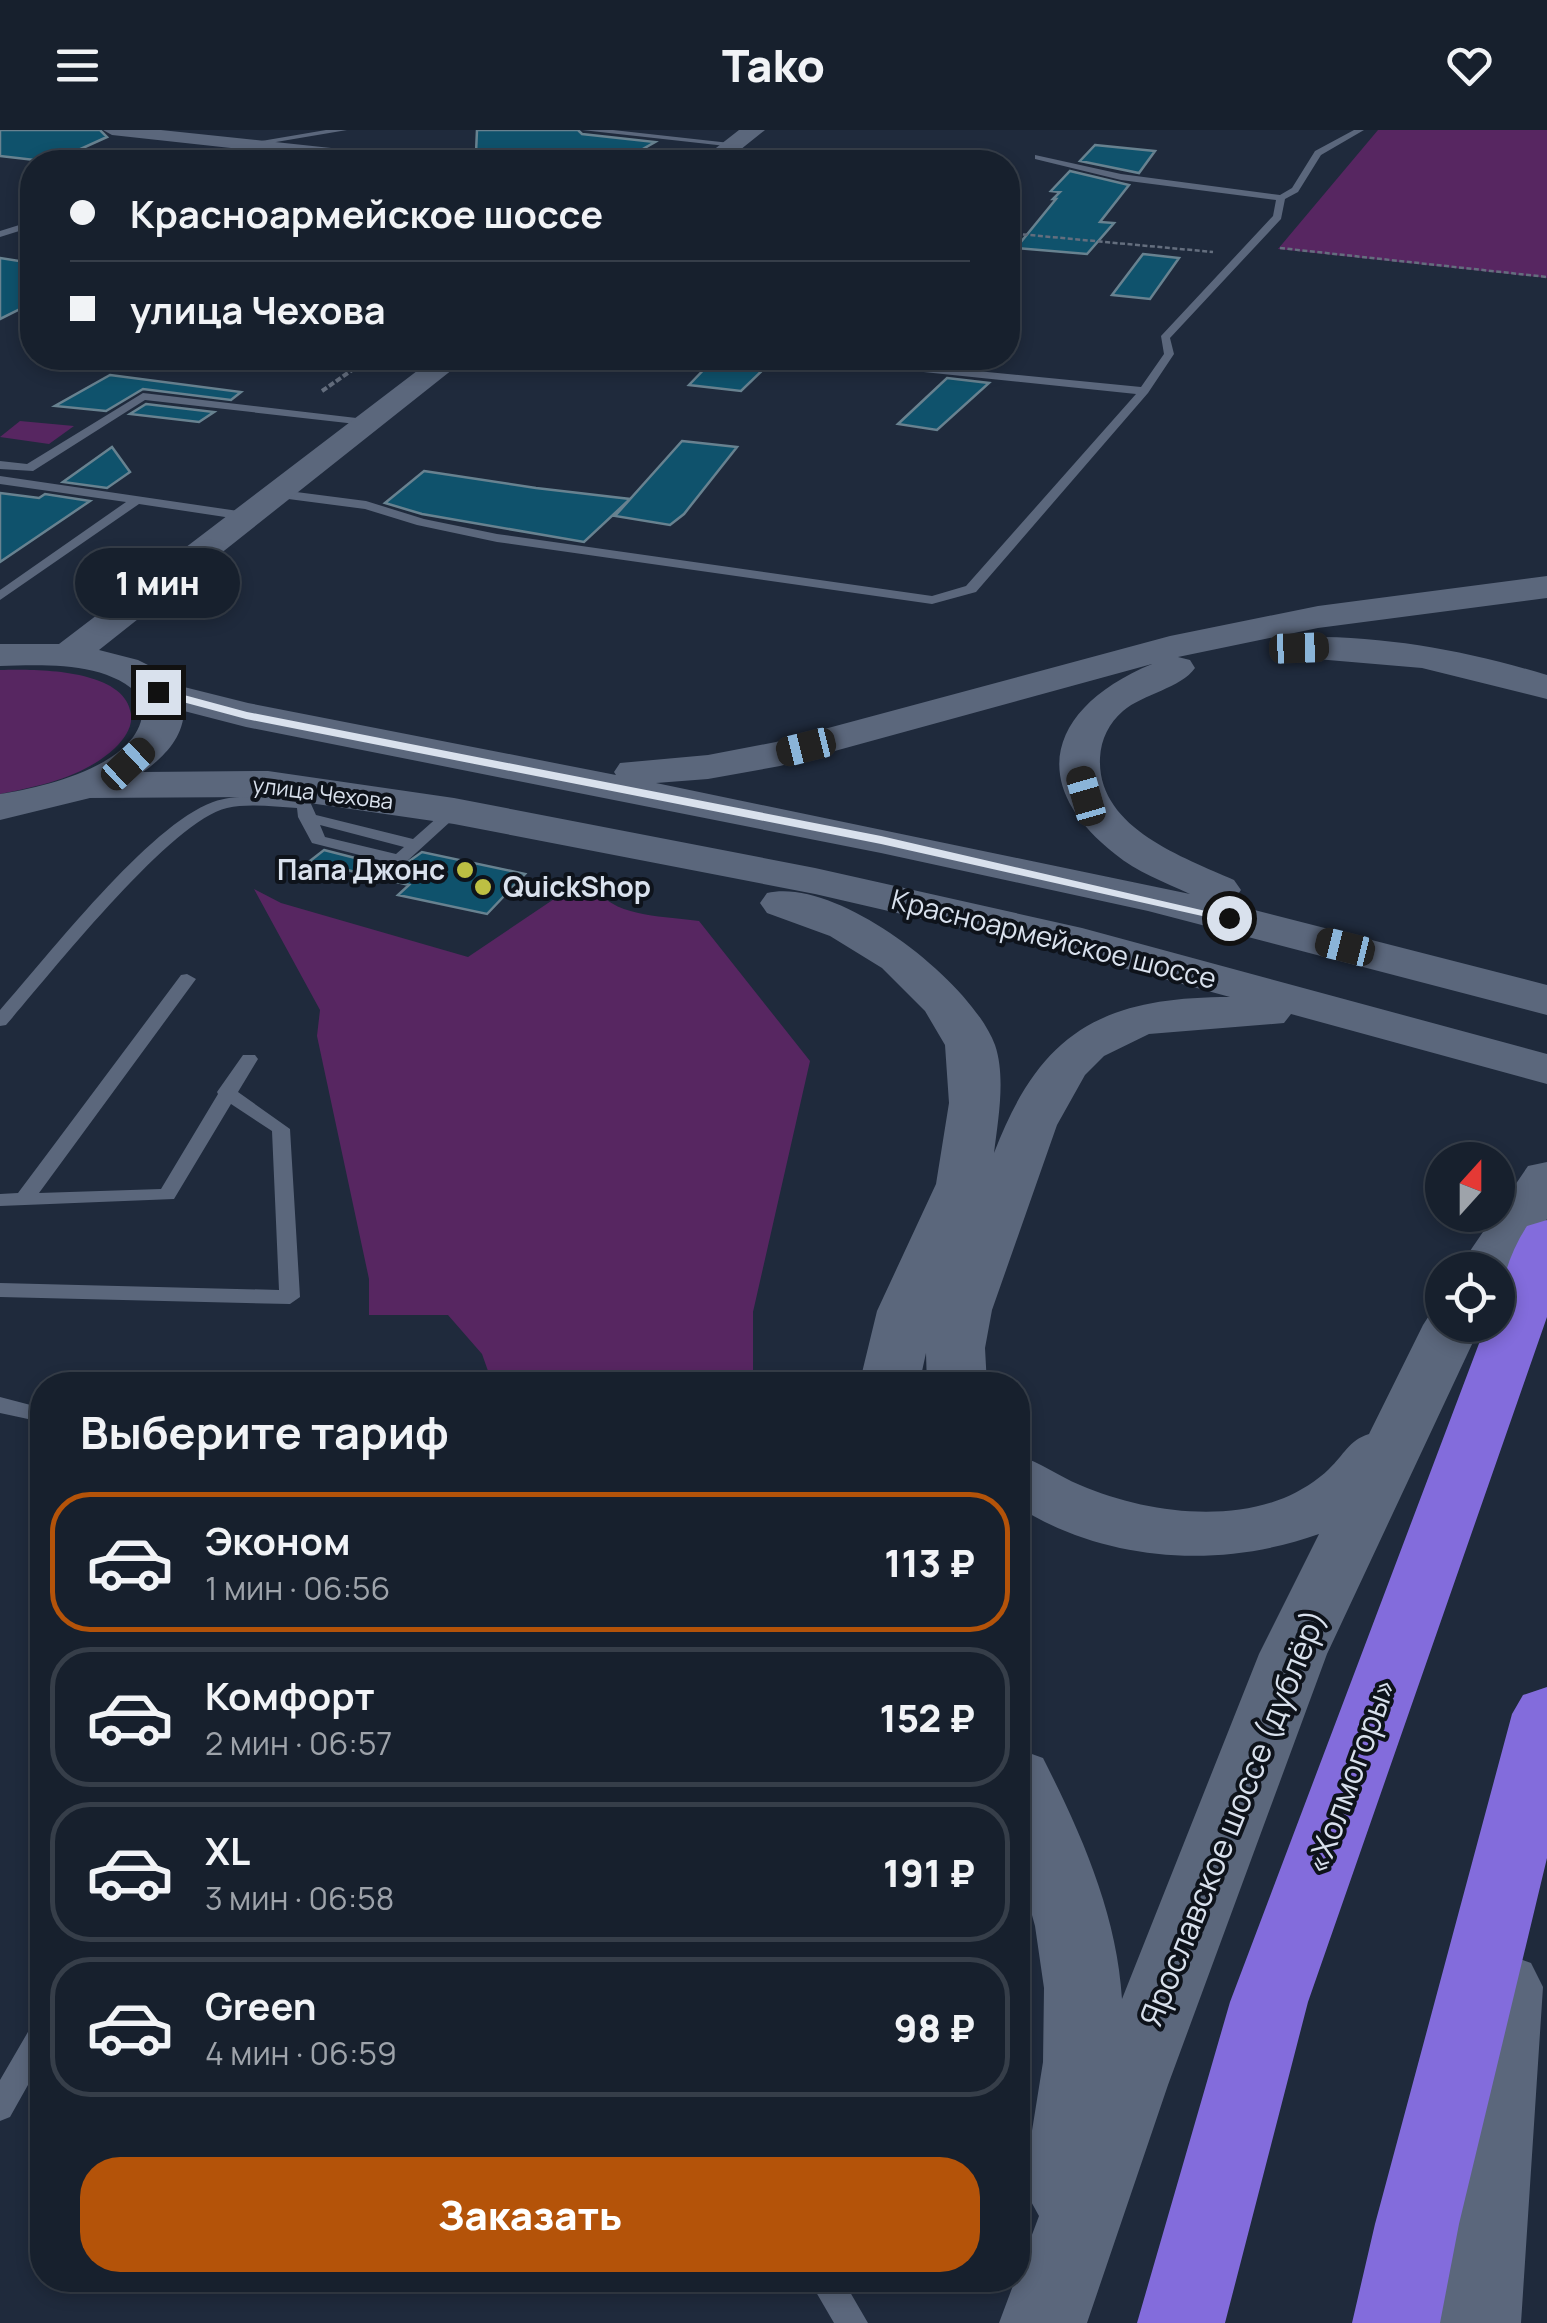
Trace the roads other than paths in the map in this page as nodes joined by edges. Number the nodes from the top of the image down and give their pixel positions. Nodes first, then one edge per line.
1 (112, 130) edge
2 (343, 130) edge
3 (586, 130) edge
4 (1360, 130) edge
5 (744, 137) edge
6 (247, 144) junction
7 (288, 149) joint
8 (297, 150) edge
9 (1038, 157) dead end
10 (1280, 198) junction
11 (436, 370) edge
12 (937, 370) edge
13 (1144, 391) junction
14 (365, 422) junction
15 (0, 465) edge
16 (0, 480) edge
17 (273, 493) junction
18 (137, 500) junction
19 (244, 516) junction
20 (1547, 587) edge
21 (0, 596) edge
22 (0, 655) edge
23 (69, 655) junction
24 (1547, 687) edge
25 (158, 692) junction
26 (483, 762) junction
27 (87, 785) junction
28 (310, 803) junction
29 (0, 807) edge
30 (454, 810) junction
31 (556, 831) junction
32 (416, 845) junction
33 (1436, 971) junction
34 (187, 978) dead end
35 (1547, 1000) edge
36 (0, 1020) edge
37 (1418, 1033) junction
38 (249, 1059) dead end
39 (1547, 1069) edge
40 (226, 1092) junction
41 (1547, 1178) edge
42 (0, 1200) edge
43 (23, 1200) junction
44 (1547, 1238) edge
45 (1497, 1252) edge
46 (0, 1290) edge
47 (1444, 1342) edge
48 (892, 1372) edge
49 (954, 1372) edge
50 (0, 1405) edge
51 (30, 1412) edge
52 (1406, 1417) junction
53 (1030, 1485) edge
54 (1547, 1714) edge
55 (1030, 1803) edge
56 (1517, 1820) junction
57 (30, 2055) edge
58 (0, 2107) edge
59 (833, 2292) edge
60 (852, 2323) edge
61 (1043, 2323) edge
62 (1180, 2323) edge
63 (1396, 2323) edge
64 (1477, 2323) edge

1 - 6 street
2 - 6 lane
3 - 5 lane
4 - 10 lane
6 - 7 street
7 - 8 street
9 - 10 lane
10 - 13 lane
11 - 14 main road
12 - 13 lane
13 - 17 lane
14 - 15 lane
14 - 17 main road
16 - 18 lane
17 - 19 main road
18 - 19 lane
18 - 21 lane
19 - 23 main road
20 - 26 main road
22 - 23 main road
23 - 25 main road
24 - 33 main road
25 - 26 main road
25 - 27 main road
26 - 33 main road, Красноармейское шоссе
27 - 28 main road, улица Чехова
27 - 29 main road
28 - 30 main road, улица Чехова
28 - 32 lane
28 - 32 lane
28 - 36 lane
30 - 31 main road, улица Чехова
30 - 32 lane
31 - 37 main road, Красноармейское шоссе
31 - 48 main road
33 - 35 main road, Красноармейское шоссе
34 - 43 lane
37 - 39 main road, Красноармейское шоссе
37 - 49 main road
38 - 40 lane
40 - 43 lane
40 - 46 lane
41 - 45 main road
42 - 43 lane
44 - 62 highway, «Холмогоры»
47 - 52 main road, Ярославское шоссе (дублёр)
50 - 51 lane
52 - 53 main road
52 - 61 main road, Ярославское шоссе (дублёр)
54 - 56 highway
55 - 61 main road
56 - 63 highway
56 - 64 main road
57 - 58 lane
59 - 60 lane

